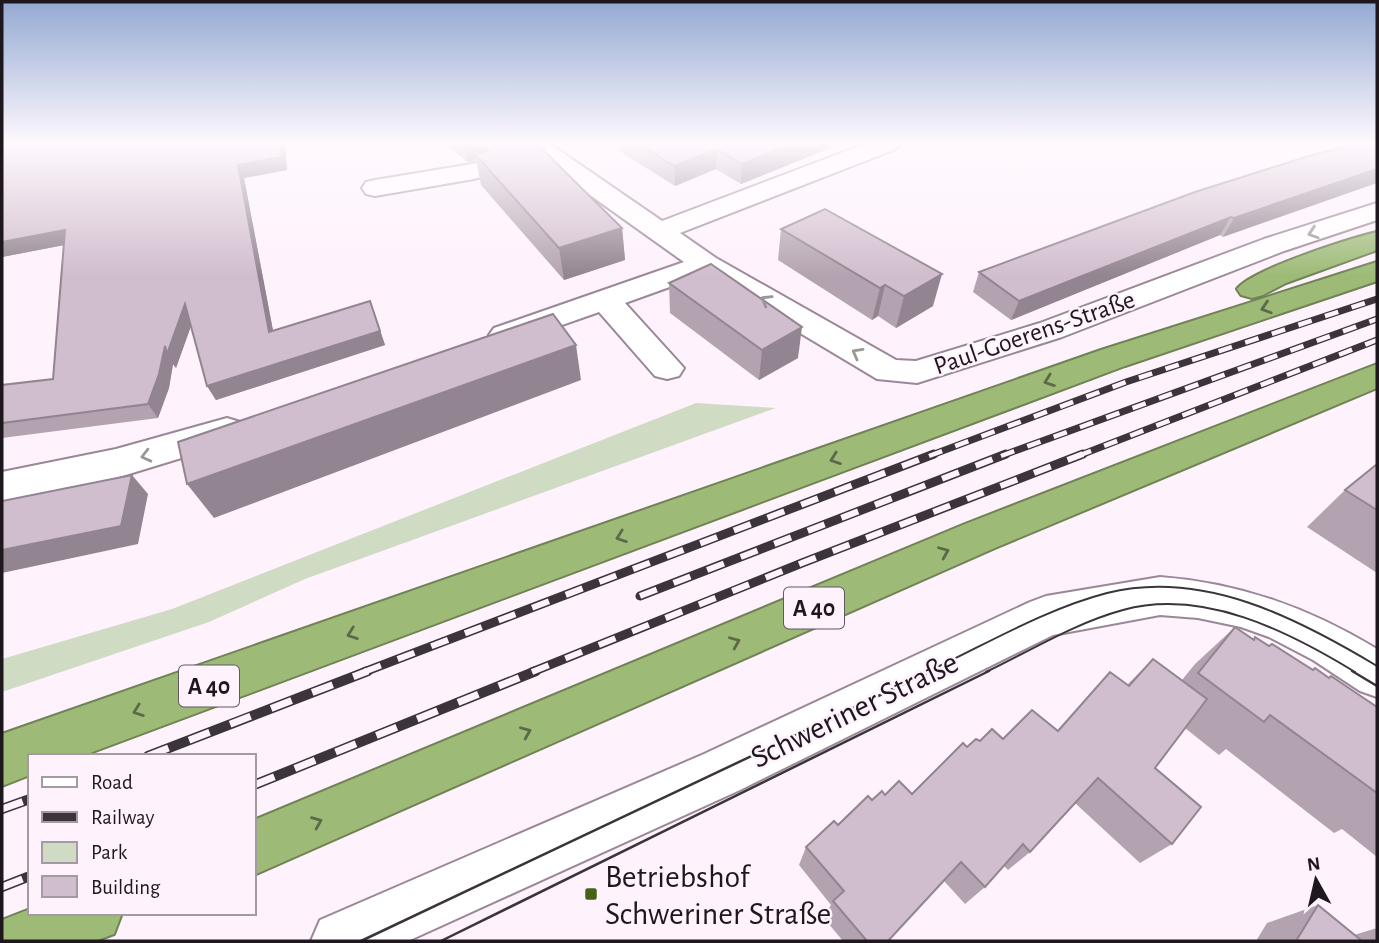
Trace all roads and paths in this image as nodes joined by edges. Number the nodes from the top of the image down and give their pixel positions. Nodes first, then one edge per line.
1 (596, 188) edge
2 (773, 188) edge
3 (1377, 211) edge
4 (658, 232) junction
5 (1377, 240) edge
6 (706, 264) junction
7 (1377, 271) edge
8 (605, 300) junction
9 (476, 345) edge
10 (1113, 358) junction
11 (667, 368) dead end
12 (1377, 375) edge
13 (258, 421) edge
14 (2, 487) edge
15 (1377, 675) edge
16 (2, 760) edge
17 (256, 847) edge
18 (88, 915) edge
19 (367, 935) edge
20 (23, 941) edge

1 - 4 street, Paul-Goerens-Straße
2 - 4 street
3 -> 6 street, Paul-Goerens-Straße
4 - 6 street, Paul-Goerens-Straße
5 - 10 highway
6 - 8 street
7 -> 10 highway, A 40
8 - 9 street
8 - 11 street
10 -> 16 highway, A 40
17 -> 12 highway, A 40
13 -> 14 street
15 - 19 street, Schweriner Straße
18 - 20 highway

